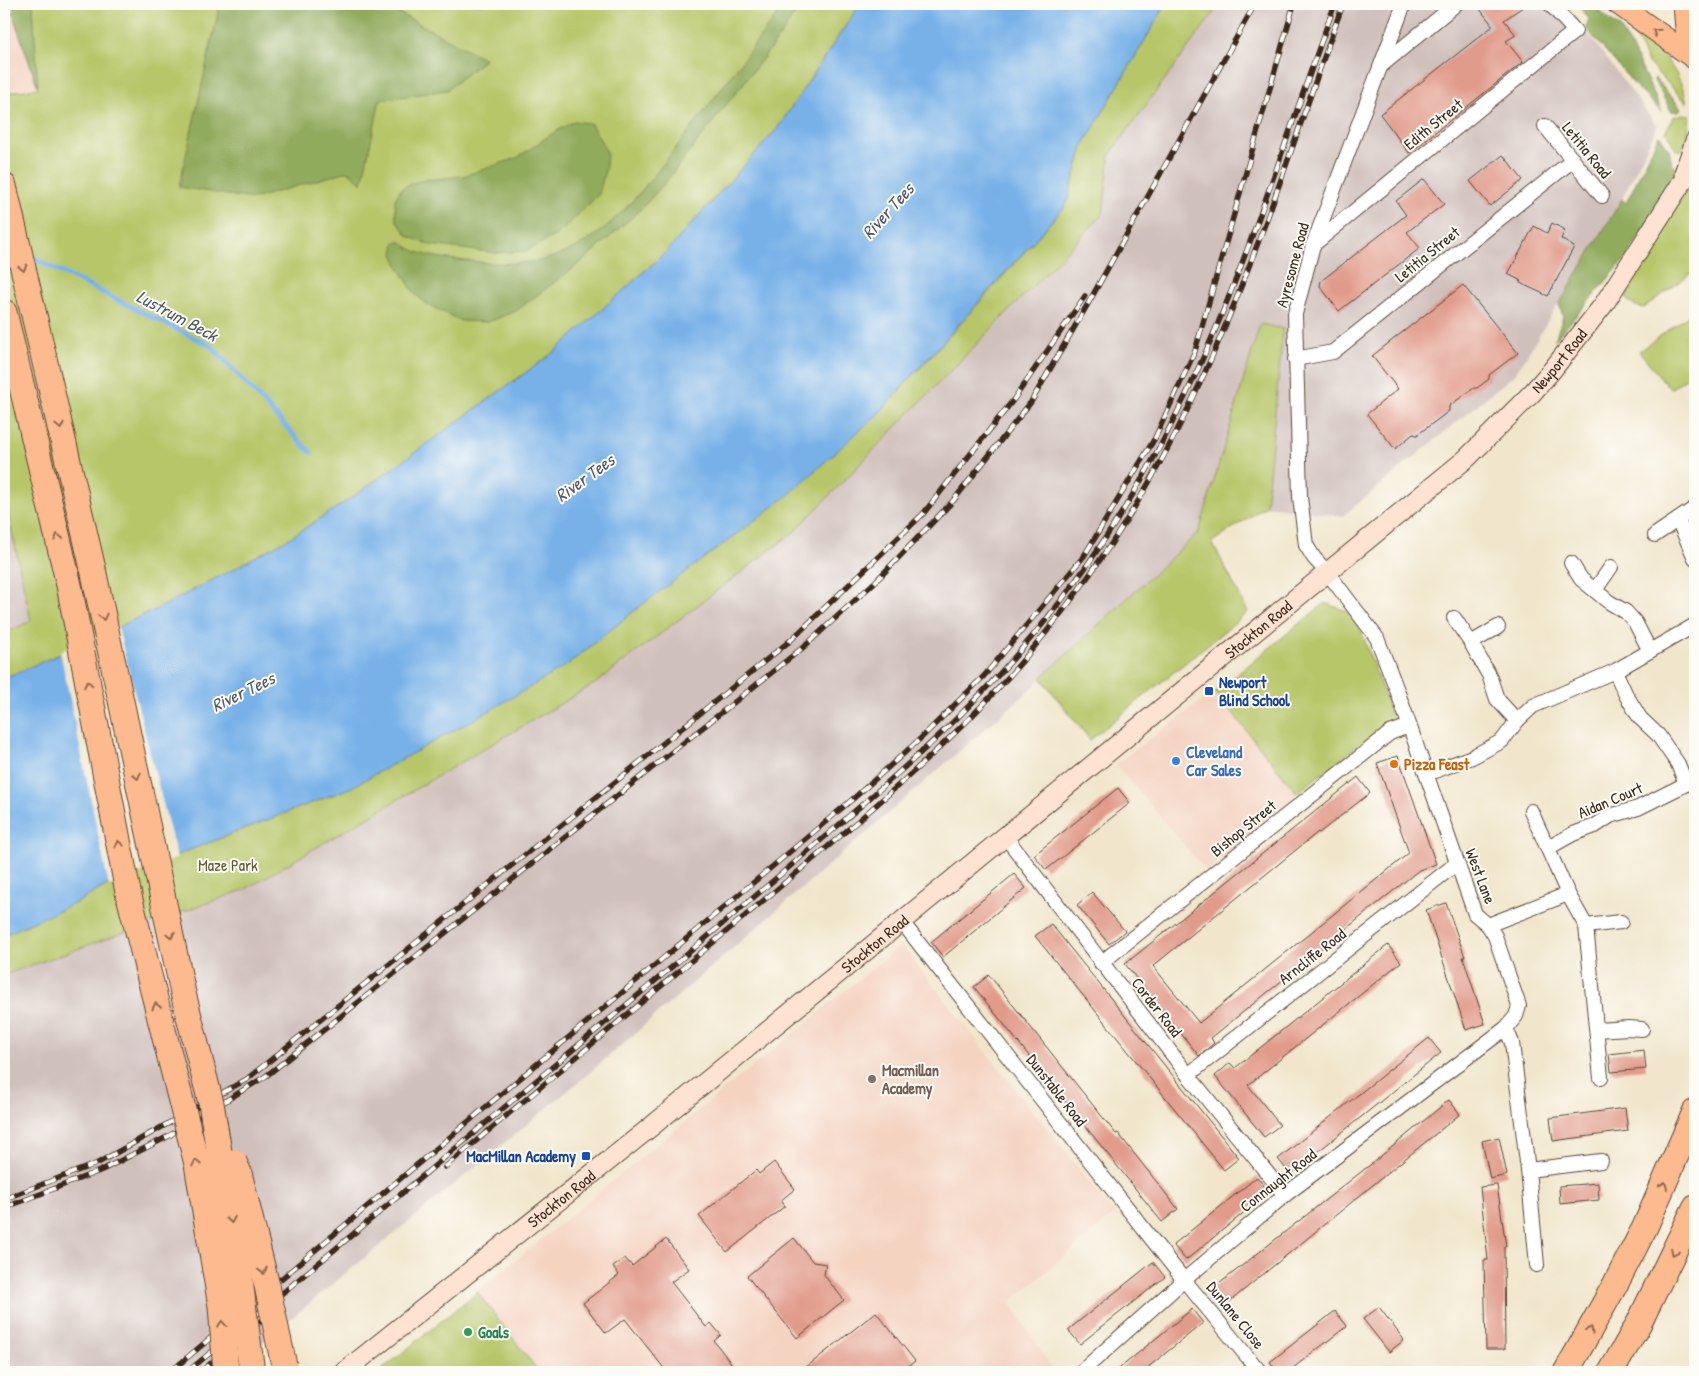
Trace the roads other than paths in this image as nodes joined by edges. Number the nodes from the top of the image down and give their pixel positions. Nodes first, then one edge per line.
1 (1404, 4) edge
2 (1456, 4) edge
3 (1550, 4) edge
4 (1618, 4) edge
5 (1684, 4) edge
6 (1695, 53) edge
7 (1695, 59) edge
8 (1383, 64) junction
9 (1545, 126) dead end
10 (1695, 141) edge
11 (1573, 160) junction
12 (1695, 162) edge
13 (1681, 183) junction
14 (4, 186) edge
15 (1602, 196) dead end
16 (1313, 245) junction
17 (4, 312) edge
18 (1295, 359) junction
19 (1695, 508) edge
20 (1405, 511) joint
21 (1678, 520) junction
22 (1655, 535) dead end
23 (1695, 558) edge
24 (1571, 563) dead end
25 (1611, 567) dead end
26 (1327, 572) junction
27 (1595, 590) junction
28 (1454, 618) dead end
29 (1695, 625) edge
30 (1498, 627) dead end
31 (1471, 643) junction
32 (1650, 651) junction
33 (1615, 671) junction
34 (1517, 721) junction
35 (1409, 726) junction
36 (1427, 774) junction
37 (1691, 783) edge
38 (1531, 811) dead end
39 (1005, 836) junction
40 (1548, 848) junction
41 (1457, 863) junction
42 (1568, 894) junction
43 (902, 922) junction
44 (1621, 922) dead end
45 (1488, 925) junction
46 (1586, 926) junction
47 (1101, 963) junction
48 (1506, 1028) junction
49 (1642, 1029) dead end
50 (1596, 1030) junction
51 (1188, 1075) junction
52 (1601, 1078) dead end
53 (211, 1103) junction
54 (1695, 1112) edge
55 (1601, 1161) dead end
56 (1528, 1170) junction
57 (1285, 1195) junction
58 (1695, 1208) edge
59 (1537, 1265) dead end
60 (1184, 1280) junction
61 (226, 1372) edge
62 (252, 1372) edge
63 (286, 1372) edge
64 (344, 1372) edge
65 (1081, 1372) edge
66 (1260, 1372) edge
67 (1566, 1372) edge
68 (1611, 1372) edge

1 - 8 street, Ayresome Road
2 - 8 street
3 - 16 street, Edith Street
7 -> 4 main road
5 - 6 main road
8 - 16 street, Ayresome Road
9 - 11 street, Letitia Road
10 - 13 main road, Newport Road
11 - 15 street, Letitia Road
11 - 18 street, Letitia Street
12 - 13 main road, Newport Road
13 - 20 main road, Newport Road
14 -> 53 highway, bridge
16 - 18 street, Ayresome Road
61 -> 17 highway, bridge
18 - 26 street, Ayresome Road
19 - 21 street
20 - 26 main road, Stockton Road
21 - 22 street
21 - 23 street
24 - 27 street
25 - 27 street
26 - 35 street, West Lane
26 - 39 main road, Stockton Road
27 - 32 street
28 - 31 street
29 - 32 street
30 - 31 street
31 - 34 street
32 - 33 street
33 - 34 street
33 - 37 street, Aidan Court
34 - 36 street
35 - 36 street, West Lane
35 - 47 street, Bishop Street
36 - 41 street, West Lane
37 - 40 street, Aidan Court
38 - 40 street
39 - 43 main road, Stockton Road
39 - 47 street, Corder Road
40 - 42 street
41 - 45 street, West Lane
41 - 51 street, Arncliffe Road
42 - 45 street
42 - 46 street
43 - 60 street, Dunstable Road
43 - 64 main road, Stockton Road
44 - 46 street
45 - 48 street, West Lane
46 - 50 street
47 - 51 street, Corder Road
48 - 56 street
48 - 57 street, Connaught Road
49 - 50 street
50 - 52 street
51 - 57 street, Corder Road
53 -> 62 highway, bridge
53 -> 63 highway, bridge
67 -> 54 highway
55 - 56 street
56 - 59 street
57 - 60 street, Connaught Road
58 -> 68 highway
60 - 65 street, Connaught Road
60 - 66 street, Dunlane Close

